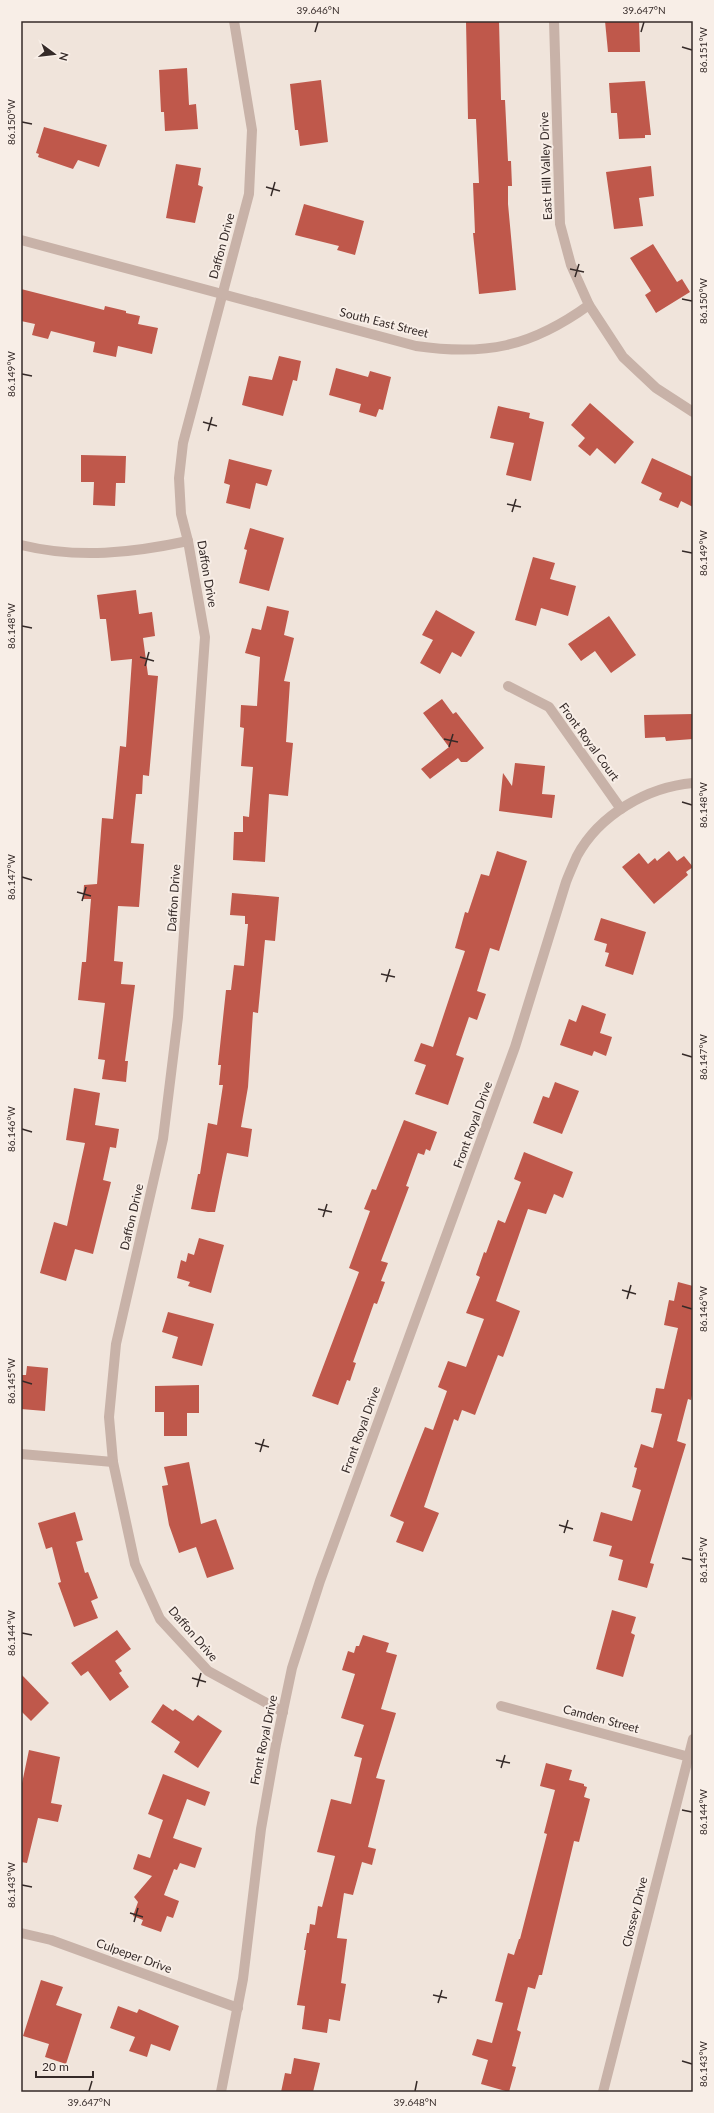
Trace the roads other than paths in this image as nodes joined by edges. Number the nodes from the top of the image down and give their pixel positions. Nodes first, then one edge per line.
1 (234, 21) edge
2 (554, 21) edge
3 (21, 240) edge
4 (223, 294) junction
5 (589, 305) junction
6 (693, 412) edge
7 (188, 541) junction
8 (21, 545) edge
9 (508, 686) dead end
10 (693, 783) edge
11 (621, 809) junction
12 (21, 1454) edge
13 (113, 1462) junction
14 (501, 1706) dead end
15 (283, 1712) junction
16 (693, 1739) edge
17 (691, 1758) edge
18 (21, 1933) edge
19 (238, 2008) junction
20 (222, 2092) edge
21 (603, 2092) edge

1 - 4 street, Daffon Drive
2 - 5 street, East Hill Valley Drive
3 - 4 street, South East Street
4 - 5 street, South East Street
4 - 7 street, Daffon Drive
5 - 6 street
7 - 8 street
7 - 13 street, Daffon Drive
9 - 11 street, Front Royal Court
10 - 11 street, Front Royal Drive
11 - 15 street, Front Royal Drive
12 - 13 street
13 - 15 street, Daffon Drive
14 - 17 street, Camden Street
15 - 19 street, Front Royal Drive
16 - 17 street, Clossey Drive
17 - 21 street, Clossey Drive
18 - 19 street, Culpeper Drive
19 - 20 street, Front Royal Drive

